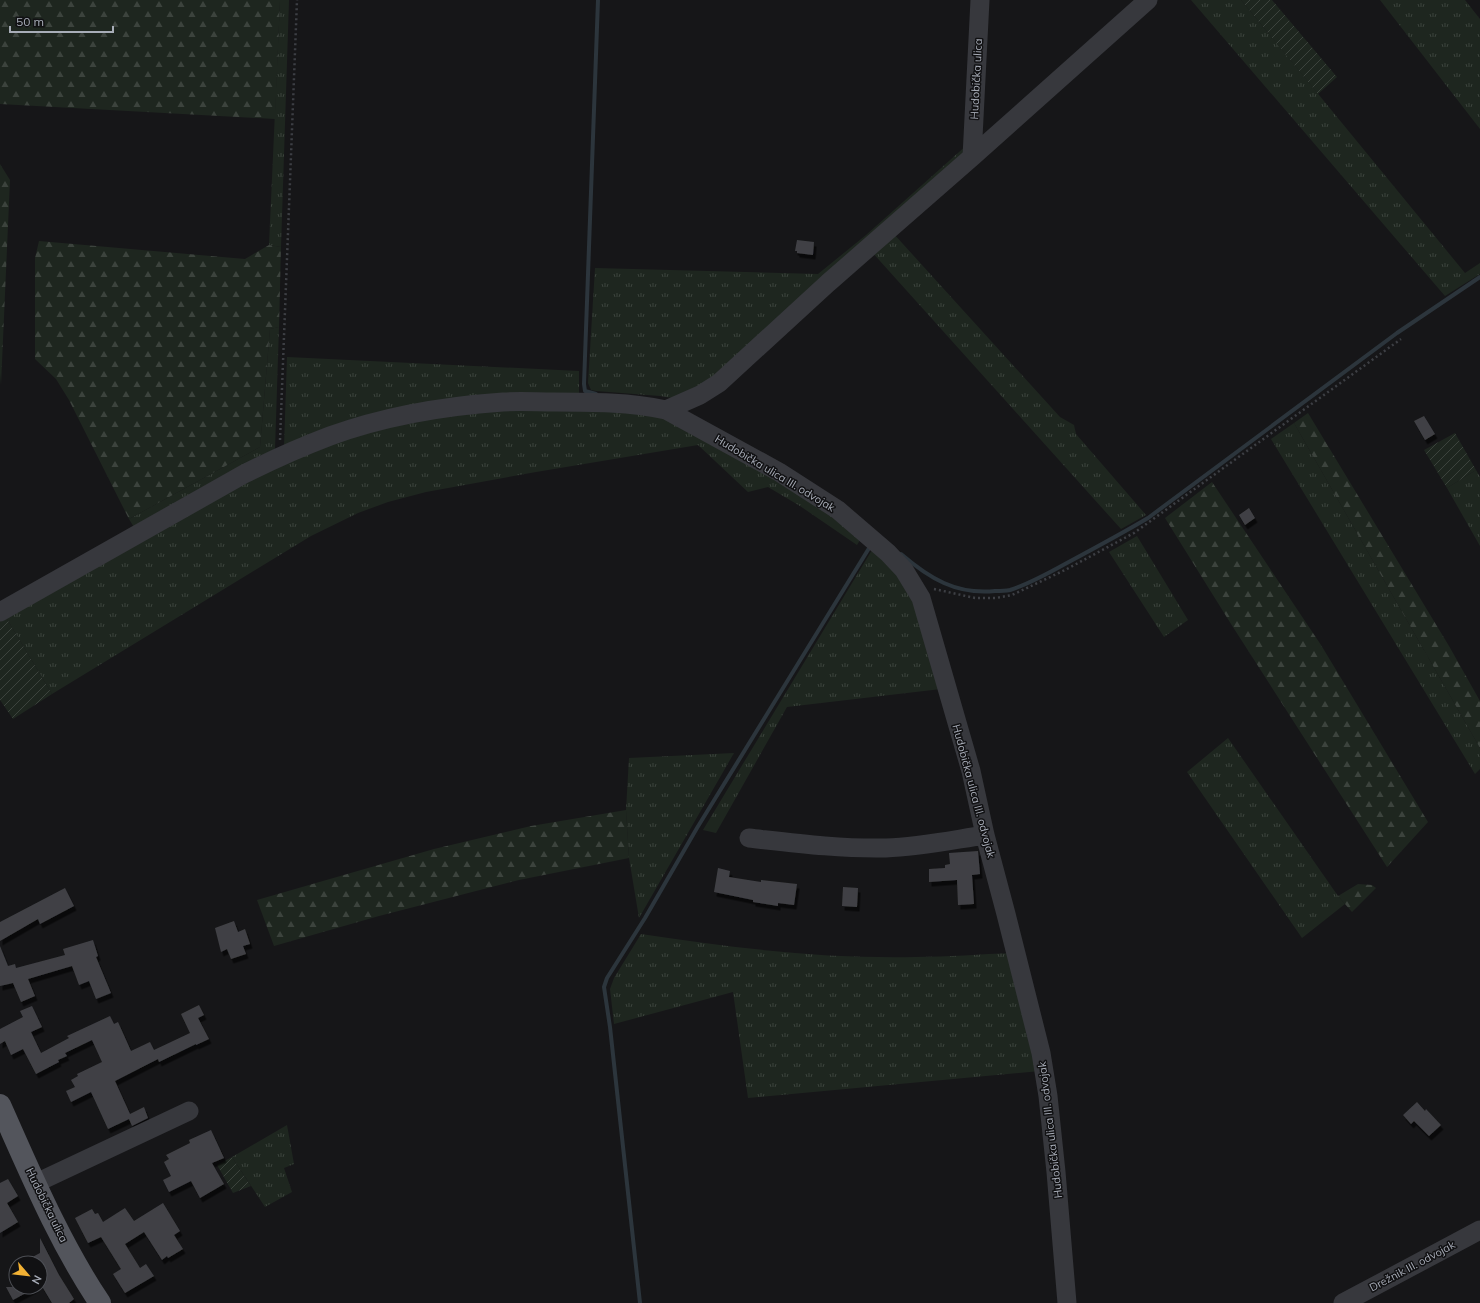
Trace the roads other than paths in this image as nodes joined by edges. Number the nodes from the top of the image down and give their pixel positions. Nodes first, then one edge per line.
1 (980, 0) edge
2 (1148, 0) edge
3 (972, 157) junction
4 (666, 410) junction
5 (0, 612) edge
6 (985, 835) junction
7 (749, 838) dead end
8 (0, 1105) edge
9 (189, 1111) dead end
10 (5, 1127) edge
11 (36, 1184) junction
12 (1480, 1230) edge
13 (100, 1303) edge
14 (1067, 1303) edge
15 (1344, 1303) edge

1 - 3 street, Hudobička ulica
2 - 3 street
3 - 4 street
4 - 5 street
4 - 6 street, Hudobička ulica III. odvojak
6 - 7 street
6 - 14 street, Hudobička ulica III. odvojak
8 - 10 main road, Hudobička ulica
9 - 11 street
10 - 11 main road, Hudobička ulica
11 - 13 main road, Hudobička ulica
12 - 15 street, Drežnik III. odvojak

